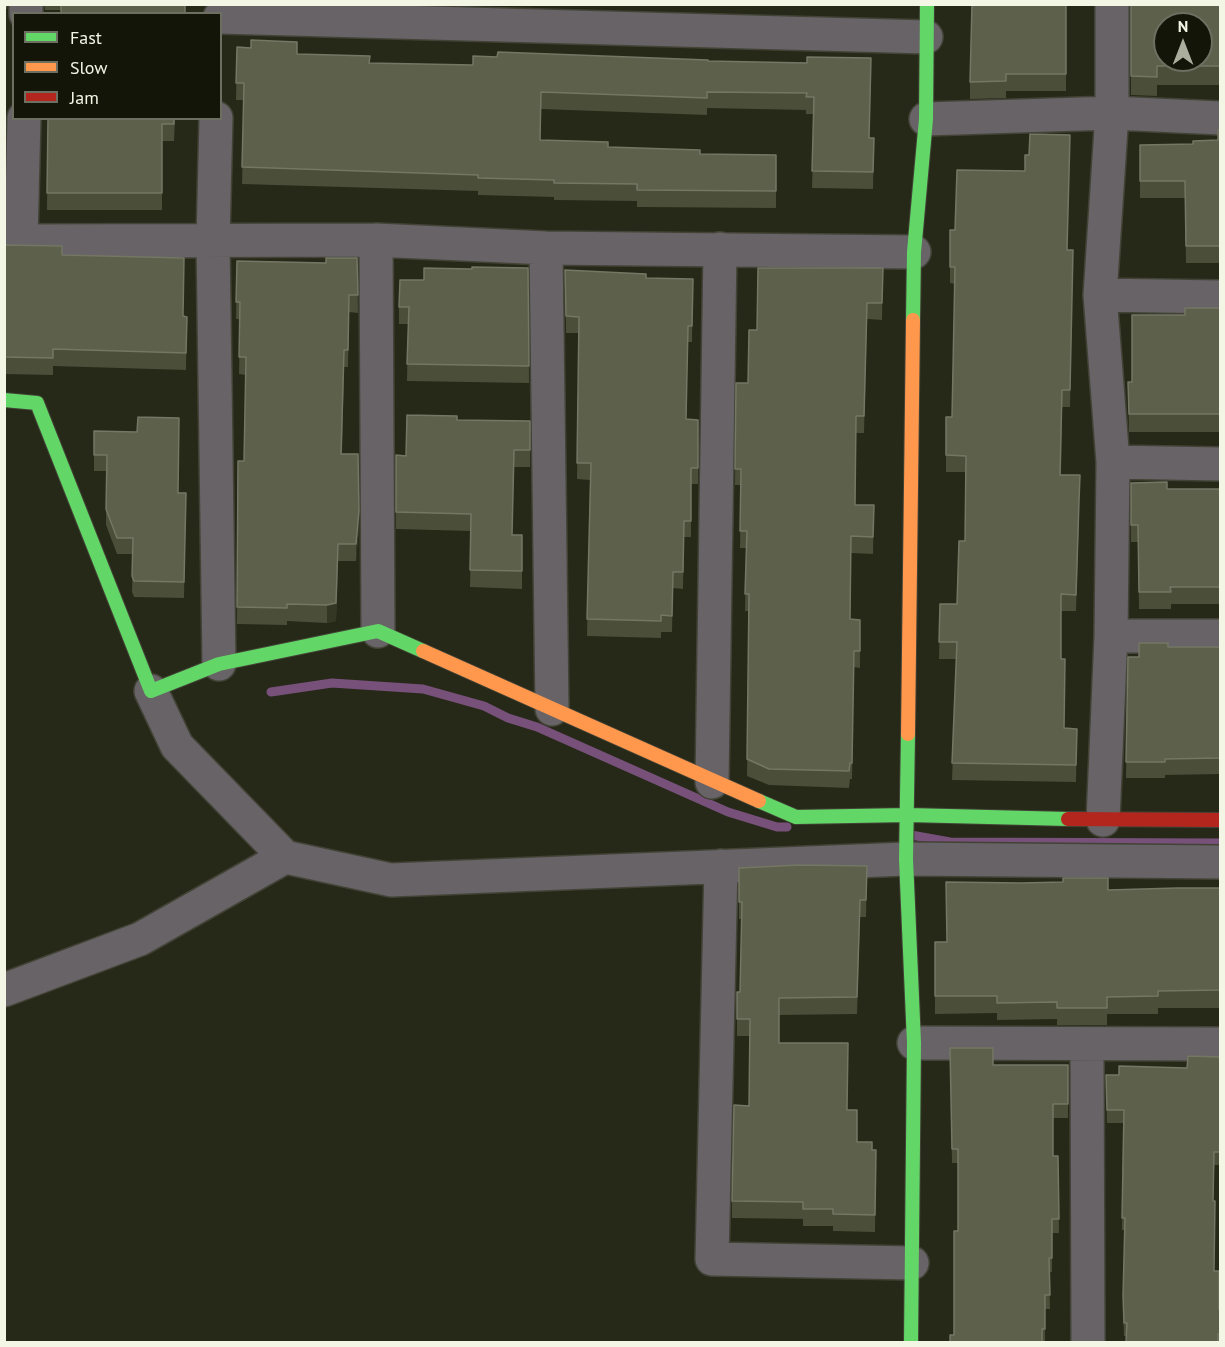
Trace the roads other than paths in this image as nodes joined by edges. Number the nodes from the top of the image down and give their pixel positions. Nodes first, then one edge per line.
1 (927, 4) edge
2 (1112, 4) edge
3 (222, 17) edge
4 (926, 37) junction
5 (1112, 113) junction
6 (1221, 118) edge
7 (926, 119) junction
8 (24, 120) edge
9 (216, 120) edge
10 (213, 240) junction
11 (376, 240) junction
12 (13, 241) edge
13 (546, 248) junction
14 (720, 249) junction
15 (914, 252) junction
16 (1100, 295) junction
17 (1221, 297) edge
18 (4, 400) edge
19 (1113, 462) junction
20 (1221, 464) edge
21 (378, 631) junction
22 (1111, 636) junction
23 (1221, 636) edge
24 (219, 664) junction
25 (151, 691) junction
26 (552, 709) junction
27 (712, 782) junction
28 (908, 814) junction
29 (1103, 820) junction
30 (1221, 820) edge
31 (285, 857) junction
32 (906, 859) junction
33 (1221, 862) edge
34 (721, 866) junction
35 (4, 990) edge
36 (914, 1043) junction
37 (1221, 1044) edge
38 (1087, 1045) junction
39 (912, 1263) junction
40 (911, 1342) edge
41 (1088, 1342) edge

1 - 4 street
2 - 5 street
3 - 4 street
4 - 7 street
5 - 6 street
5 - 7 street
5 - 16 street
7 - 15 street
8 - 12 street
9 - 10 street
10 - 11 street
10 - 12 street
10 - 24 street
11 - 13 street
11 - 21 street
13 - 14 street
13 - 26 street
14 - 15 street
14 - 27 street
15 - 28 street
16 - 17 street
16 - 19 street
18 - 25 street
19 - 20 street
19 - 22 street
21 - 24 street
21 - 26 street
22 - 23 street
22 - 29 street
24 - 25 street
25 - 31 street
26 - 27 street
27 - 28 street
28 - 29 street
28 - 32 street
29 - 30 street
31 - 34 street
31 - 35 street
32 - 33 street
32 - 34 street
32 - 36 street
34 - 39 street
36 - 38 street
36 - 39 street
37 - 38 street
38 - 41 street
39 - 40 street

